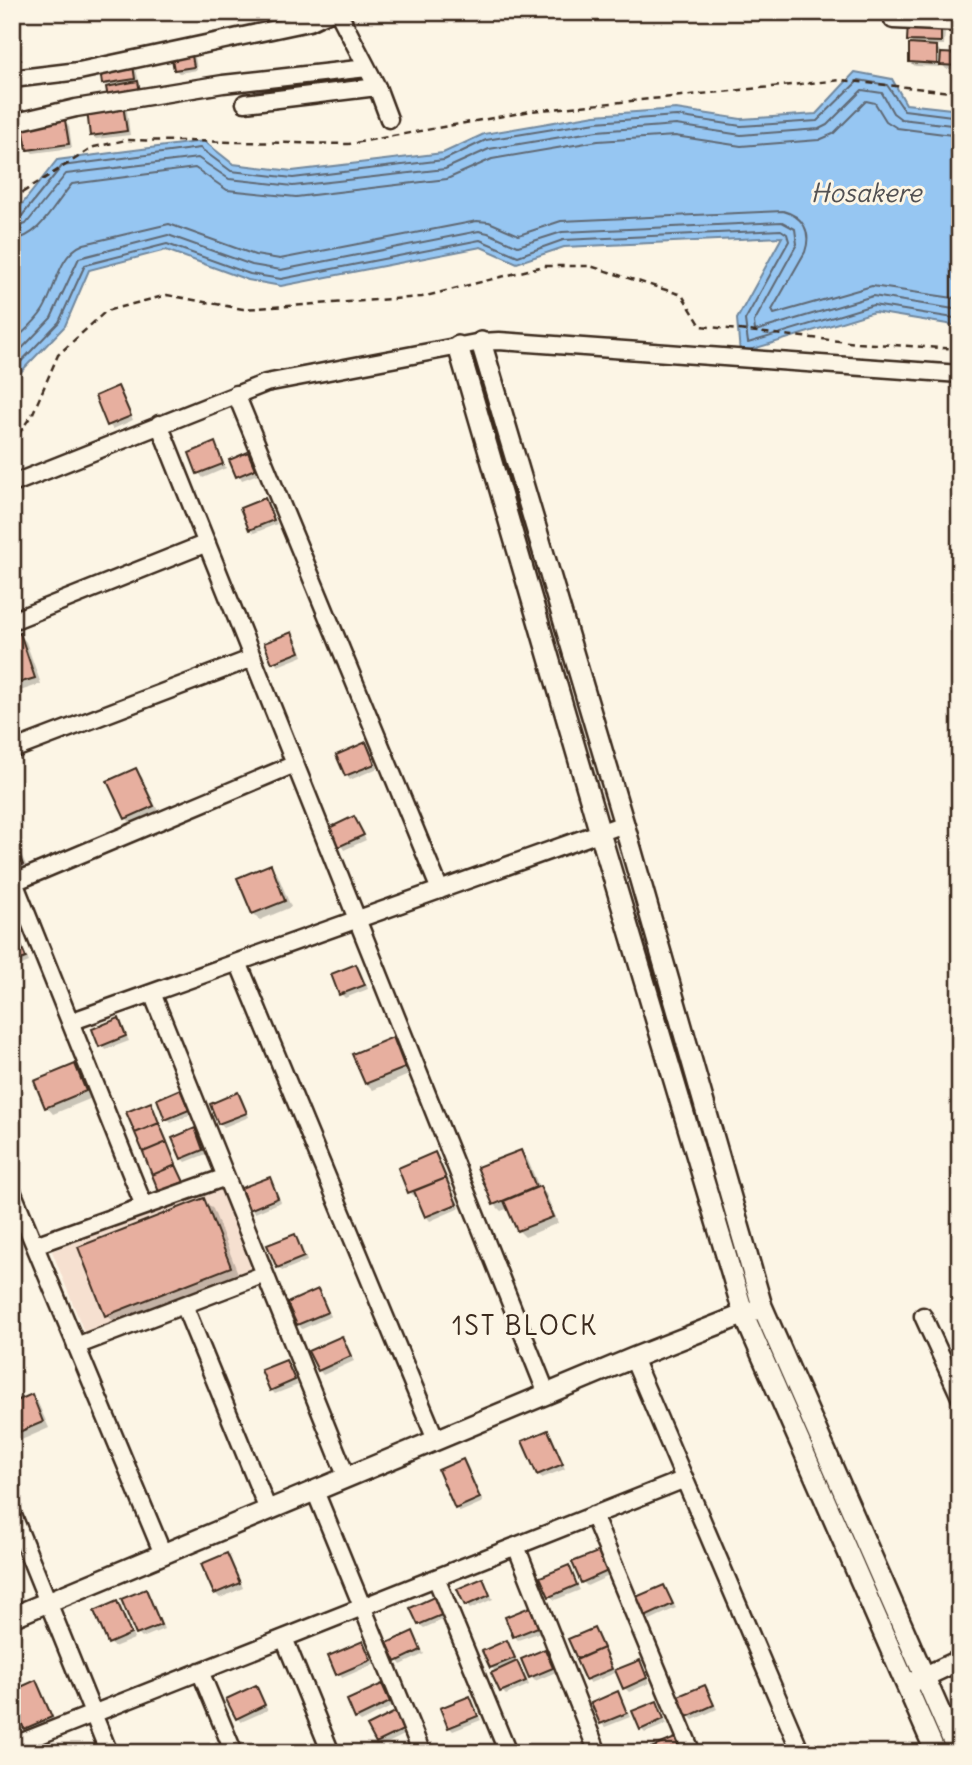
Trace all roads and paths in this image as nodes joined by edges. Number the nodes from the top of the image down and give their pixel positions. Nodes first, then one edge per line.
1 (12, 12) edge
2 (330, 12) edge
3 (338, 12) edge
4 (893, 20) dead end
5 (960, 23) edge
6 (367, 68) junction
7 (15, 78) edge
8 (377, 87) junction
9 (960, 93) edge
10 (245, 103) dead end
11 (389, 119) dead end
12 (12, 124) edge
13 (12, 199) edge
14 (481, 342) junction
15 (458, 346) junction
16 (960, 348) edge
17 (960, 374) edge
18 (236, 394) junction
19 (159, 424) junction
20 (12, 444) edge
21 (12, 484) edge
22 (207, 543) junction
23 (12, 621) edge
24 (253, 658) junction
25 (12, 750) edge
26 (295, 764) junction
27 (624, 824) junction
28 (600, 833) junction
29 (13, 883) edge
30 (440, 890) junction
31 (357, 919) junction
32 (238, 962) junction
33 (152, 993) junction
34 (70, 1022) junction
35 (226, 1177) junction
36 (12, 1191) edge
37 (144, 1206) junction
38 (35, 1245) junction
39 (265, 1274) junction
40 (184, 1305) junction
41 (753, 1310) junction
42 (923, 1316) dead end
43 (76, 1346) junction
44 (633, 1358) junction
45 (547, 1394) junction
46 (960, 1397) edge
47 (436, 1440) junction
48 (347, 1478) junction
49 (685, 1479) junction
50 (315, 1491) junction
51 (268, 1510) junction
52 (12, 1513) edge
53 (593, 1516) junction
54 (516, 1546) junction
55 (163, 1554) junction
56 (436, 1578) junction
57 (48, 1602) junction
58 (362, 1607) junction
59 (12, 1617) edge
60 (284, 1638) junction
61 (960, 1660) edge
62 (200, 1671) junction
63 (915, 1681) junction
64 (93, 1714) junction
65 (12, 1746) edge
66 (109, 1753) edge
67 (234, 1753) edge
68 (331, 1753) edge
69 (422, 1753) edge
70 (508, 1753) edge
71 (598, 1753) edge
72 (692, 1753) edge
73 (801, 1753) edge
74 (936, 1753) edge
75 (958, 1753) edge

1 - 7 path
2 - 7 street
3 - 6 street
4 - 5 street
6 - 8 street
6 - 12 street
8 - 10 street
8 - 11 street
9 - 13 path
14 - 15 street
14 - 17 street
14 - 27 street
15 - 18 street
15 - 28 street
16 - 20 path
18 - 19 street
18 - 30 street
19 - 21 street
19 - 22 street
22 - 23 street
22 - 24 street
24 - 25 street
24 - 26 street
26 - 29 street
26 - 31 street
27 - 28 street
27 - 41 street
28 - 30 street
28 - 41 street
29 - 34 street
30 - 31 street
31 - 32 street
31 - 45 street
32 - 33 street
32 - 47 street
33 - 34 street
33 - 35 street
34 - 37 street
35 - 37 street
35 - 39 street
36 - 38 street
37 - 38 street
38 - 43 street
39 - 40 street
39 - 48 street
40 - 43 street
40 - 51 street
41 - 44 street
41 - 63 street
42 - 46 street
43 - 55 street
44 - 45 street
44 - 49 street
45 - 47 street
47 - 48 street
48 - 50 street
49 - 53 street
49 - 73 street
50 - 51 street
50 - 58 street
51 - 55 street
52 - 57 street
53 - 54 street
53 - 72 street
54 - 56 street
54 - 71 street
55 - 57 street
56 - 58 street
56 - 70 street
57 - 59 street
57 - 64 street
58 - 60 street
58 - 69 street
60 - 62 street
60 - 68 street
61 - 63 street
62 - 64 street
62 - 67 street
63 - 74 street
63 - 75 street
64 - 65 street
64 - 66 street

